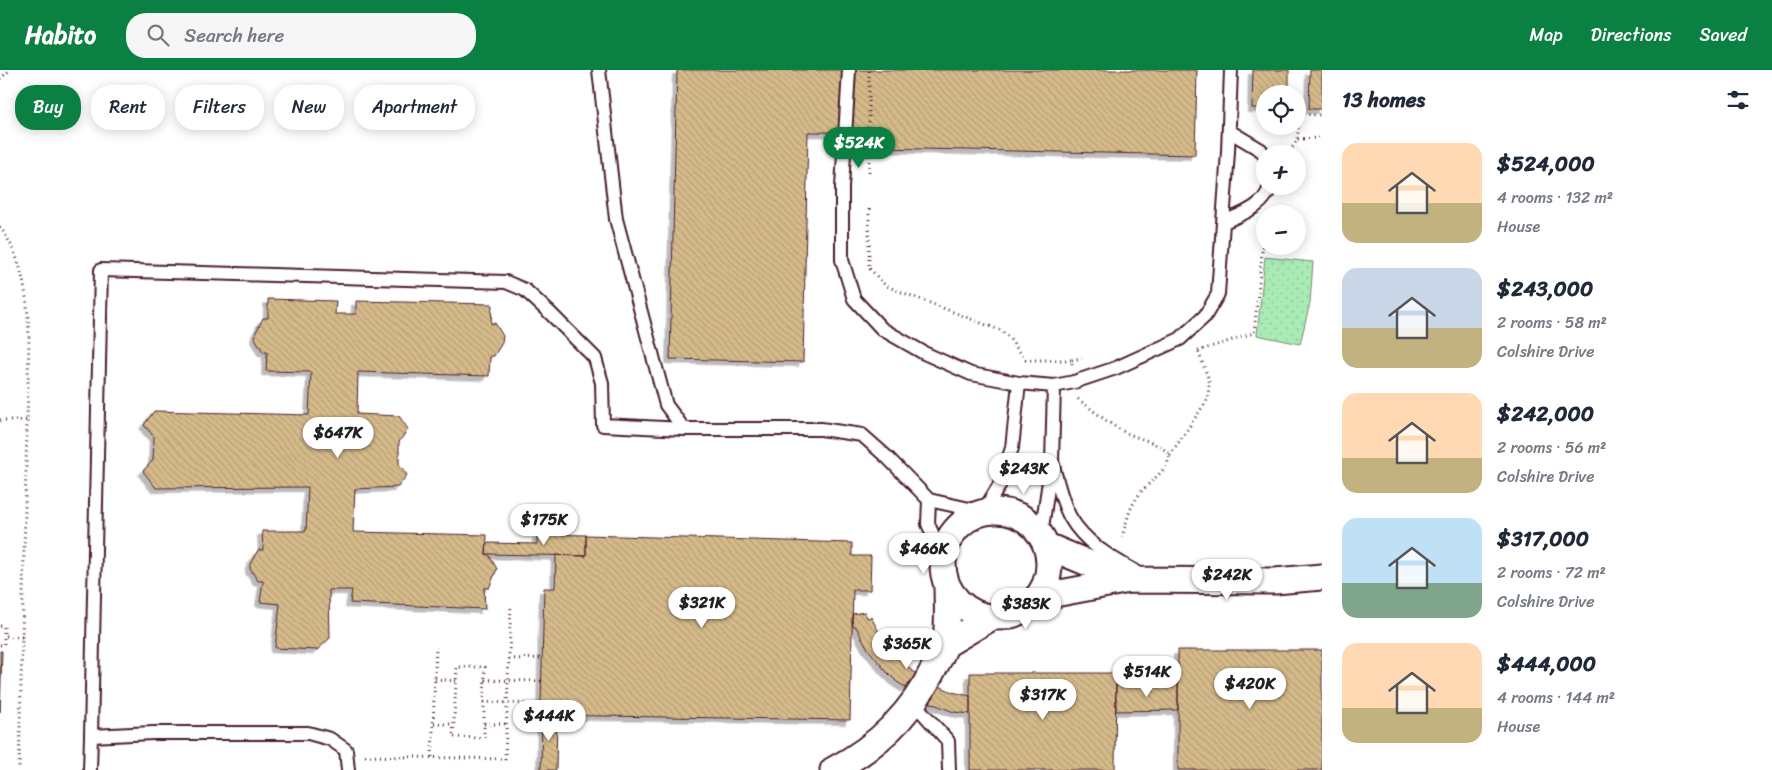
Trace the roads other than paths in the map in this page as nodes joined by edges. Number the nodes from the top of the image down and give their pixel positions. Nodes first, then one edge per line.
1 (599, 70) edge
2 (849, 70) edge
3 (1232, 70) edge
4 (1229, 131) junction
5 (1256, 147) edge
6 (1265, 195) edge
7 (1224, 222) junction
8 (1019, 383) junction
9 (1054, 386) junction
10 (684, 429) junction
11 (1052, 462) junction
12 (928, 500) junction
13 (983, 512) junction
14 (1044, 540) junction
15 (943, 558) junction
16 (1322, 577) edge
17 (1140, 580) junction
18 (947, 586) junction
19 (1039, 597) junction
20 (992, 617) junction
21 (945, 645) junction
22 (914, 703) junction
23 (91, 736) junction
24 (90, 770) edge
25 (348, 770) edge
26 (833, 770) edge
27 (949, 770) edge

1 - 10 lane
2 - 8 lane
3 - 4 lane
4 - 5 lane
4 - 7 lane
6 - 7 lane
7 - 9 lane
8 - 9 lane
8 - 13 lane
9 - 11 lane
10 - 12 lane
10 - 23 lane
11 - 14 lane
11 - 17 lane
12 - 13 lane
12 - 15 lane
13 - 14 street
13 - 15 street
14 - 17 street
14 - 19 street
15 - 18 street
16 - 17 street
17 - 19 street
18 - 20 street
18 - 21 street
19 - 20 street
20 - 21 street
21 - 22 street
22 - 26 street
22 - 27 lane
23 - 24 lane
23 - 25 lane

